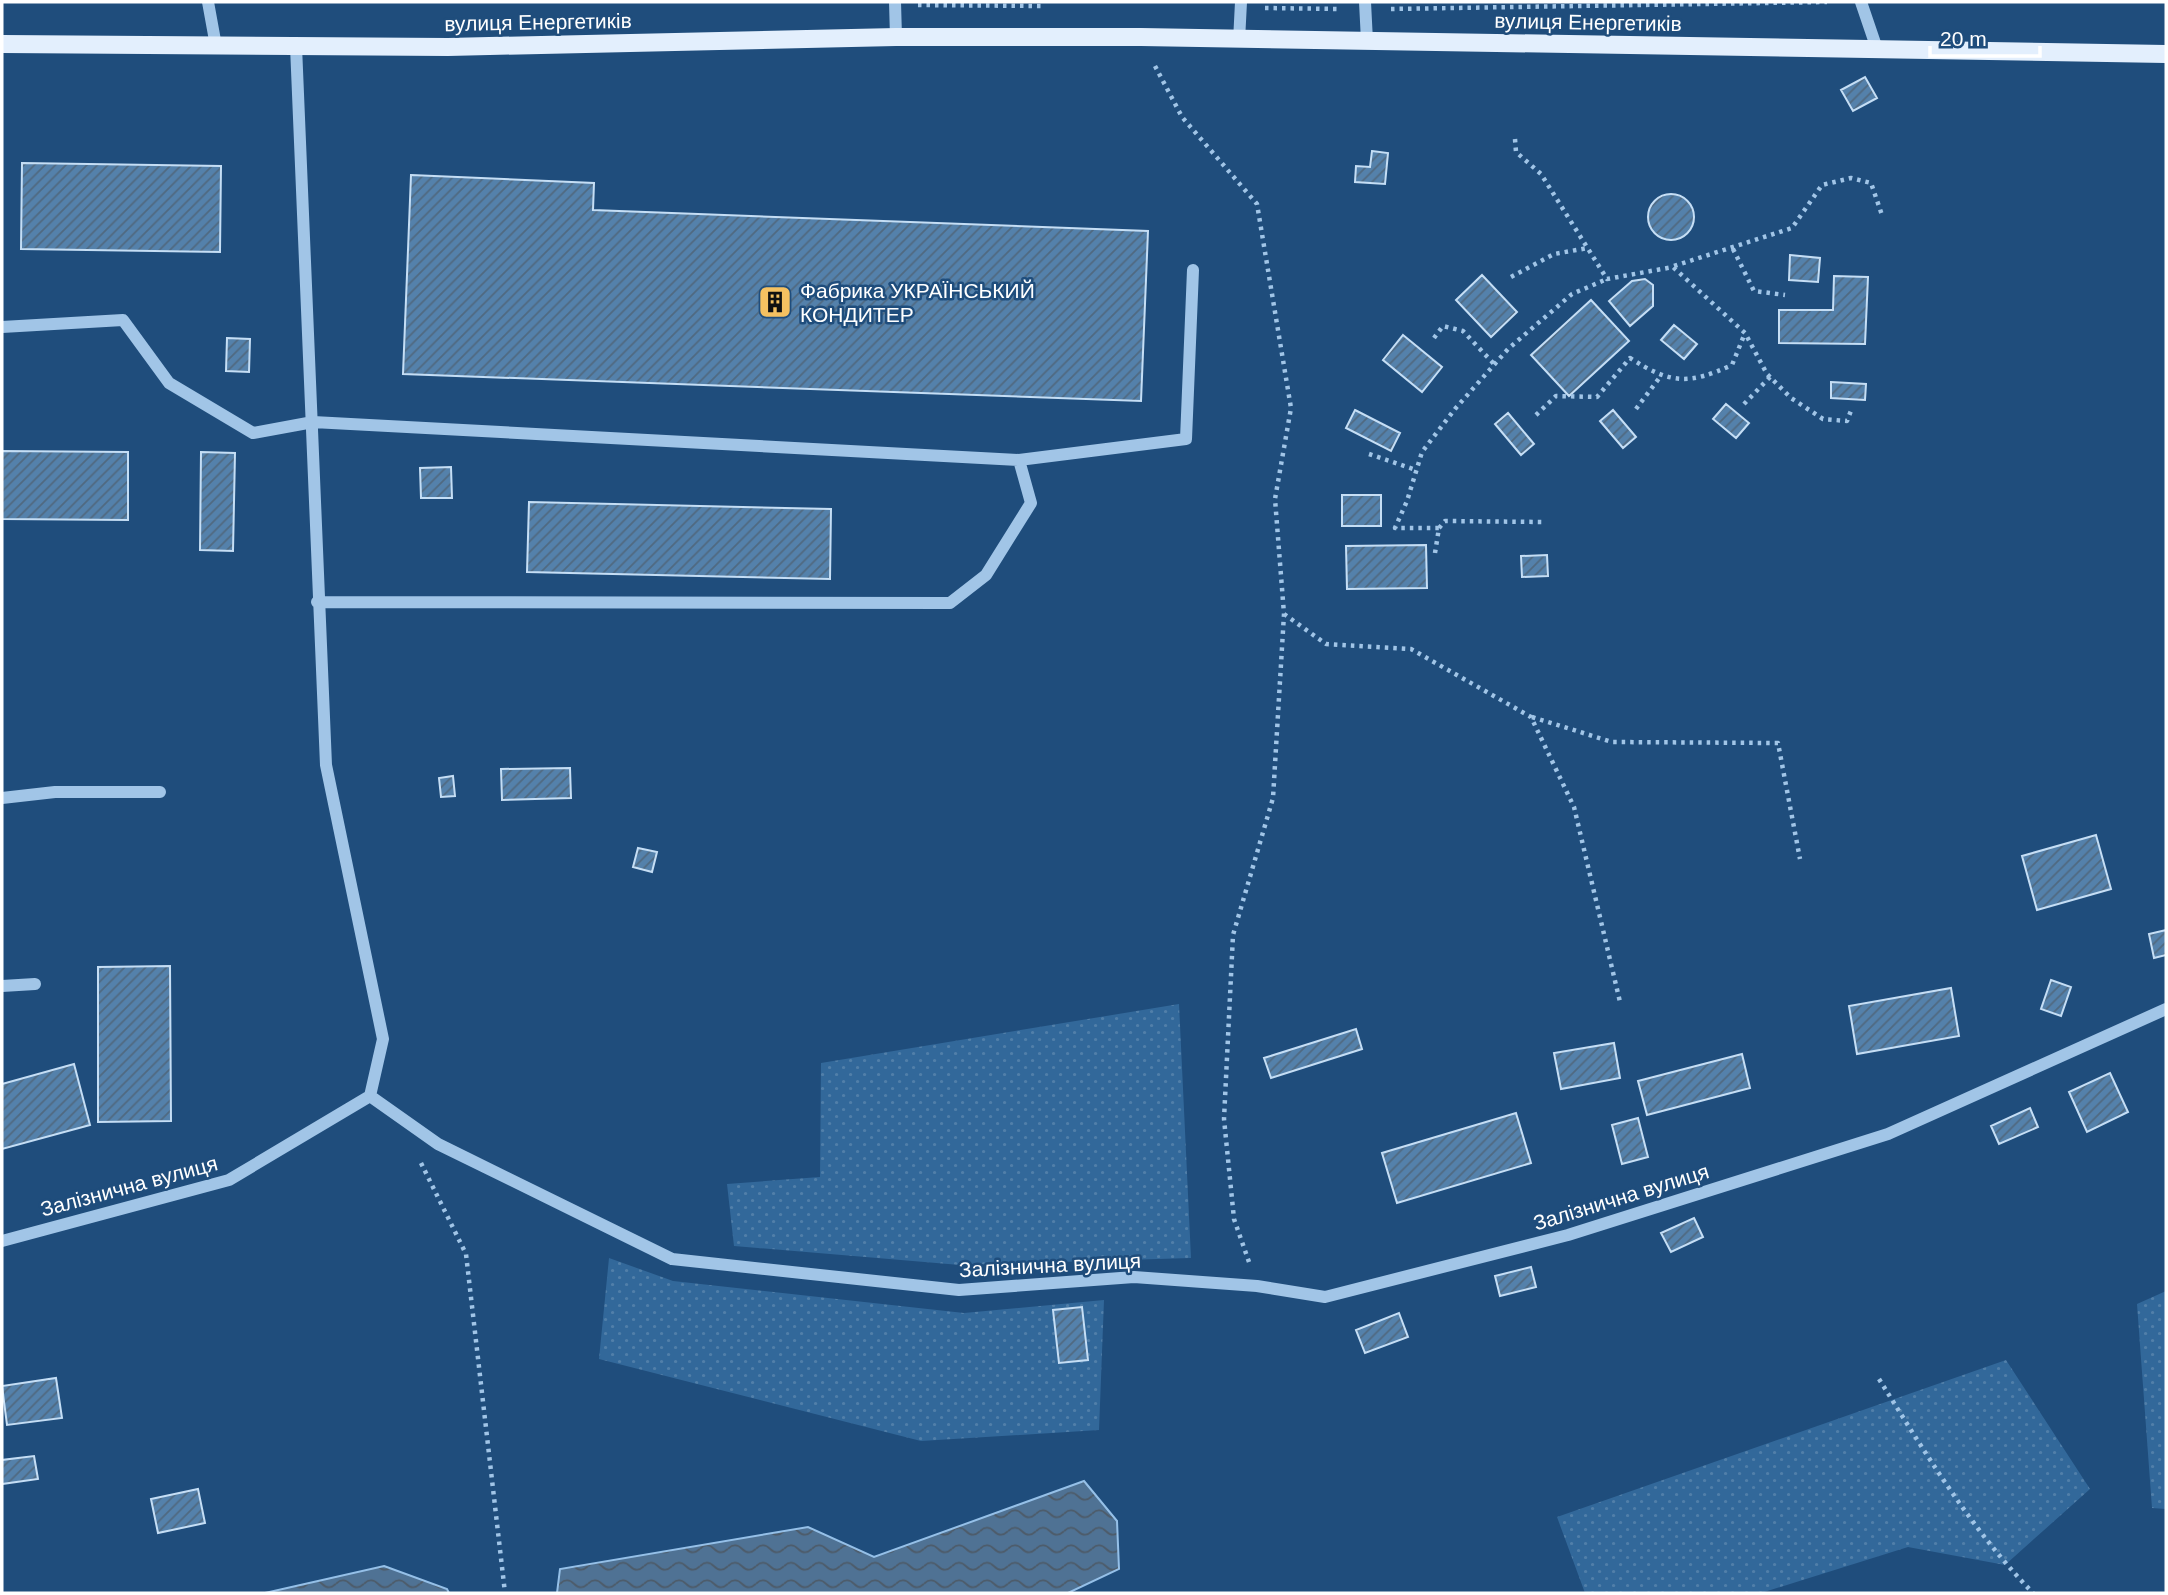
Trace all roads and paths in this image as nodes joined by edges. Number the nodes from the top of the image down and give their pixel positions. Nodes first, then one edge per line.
1 (208, 2) edge
2 (895, 2) edge
3 (1241, 2) edge
4 (1366, 2) edge
5 (1861, 2) edge
6 (896, 37) junction
7 (1141, 37) junction
8 (1239, 41) junction
9 (1367, 41) junction
10 (2, 44) edge
11 (216, 46) junction
12 (296, 46) junction
13 (1877, 49) junction
14 (2166, 54) edge
15 (1515, 139) dead end
16 (1882, 215) dead end
17 (1588, 248) junction
18 (1733, 249) junction
19 (1673, 267) junction
20 (1194, 270) dead end
21 (1511, 277) dead end
22 (1607, 279) junction
23 (1785, 295) dead end
24 (2, 327) edge
25 (1745, 333) junction
26 (1434, 338) dead end
27 (1494, 364) junction
28 (1660, 377) junction
29 (1770, 377) junction
30 (1744, 404) dead end
31 (1852, 408) dead end
32 (1636, 409) dead end
33 (1536, 415) dead end
34 (313, 422) junction
35 (1369, 454) dead end
36 (1018, 460) junction
37 (1416, 470) junction
38 (1542, 522) dead end
39 (1439, 528) junction
40 (1435, 553) dead end
41 (317, 602) junction
42 (1284, 614) junction
43 (1531, 717) junction
44 (160, 792) dead end
45 (2, 798) edge
46 (1800, 859) dead end
47 (35, 984) dead end
48 (2, 986) edge
49 (1619, 1002) dead end
50 (2166, 1009) edge
51 (370, 1096) junction
52 (414, 1154) dead end
53 (2, 1241) edge
54 (1257, 1286) junction
55 (1879, 1378) dead end
56 (505, 1593) edge
57 (2034, 1593) edge

1 - 11 street
2 - 6 street
3 - 8 street
4 - 9 street
5 - 13 street
6 - 7 main road, вулиця Енергетиків
6 - 12 main road, вулиця Енергетиків
7 - 8 main road, вулиця Енергетиків
7 - 42 path
8 - 9 main road, вулиця Енергетиків
9 - 13 main road, вулиця Енергетиків
10 - 11 main road, вулиця Енергетиків
11 - 12 main road, вулиця Енергетиків
12 - 34 street
13 - 14 main road, вулиця Енергетиків
15 - 17 path
16 - 18 path
17 - 21 path
17 - 22 path
18 - 19 path
18 - 23 path
19 - 22 path
19 - 25 path
20 - 36 street
22 - 27 path
24 - 34 street
25 - 28 path
25 - 29 path
26 - 27 path
27 - 37 path
28 - 32 path
28 - 33 path
29 - 30 path
29 - 31 path
34 - 36 street
34 - 41 street
35 - 37 path
36 - 41 street
37 - 39 path
38 - 39 path
39 - 40 path
41 - 51 street
42 - 43 path
42 - 54 path
43 - 46 path
43 - 49 path
44 - 45 street
47 - 48 street
50 - 54 street, Залізнична вулиця
51 - 53 street, Залізнична вулиця
51 - 54 street, Залізнична вулиця
52 - 56 path
55 - 57 path

